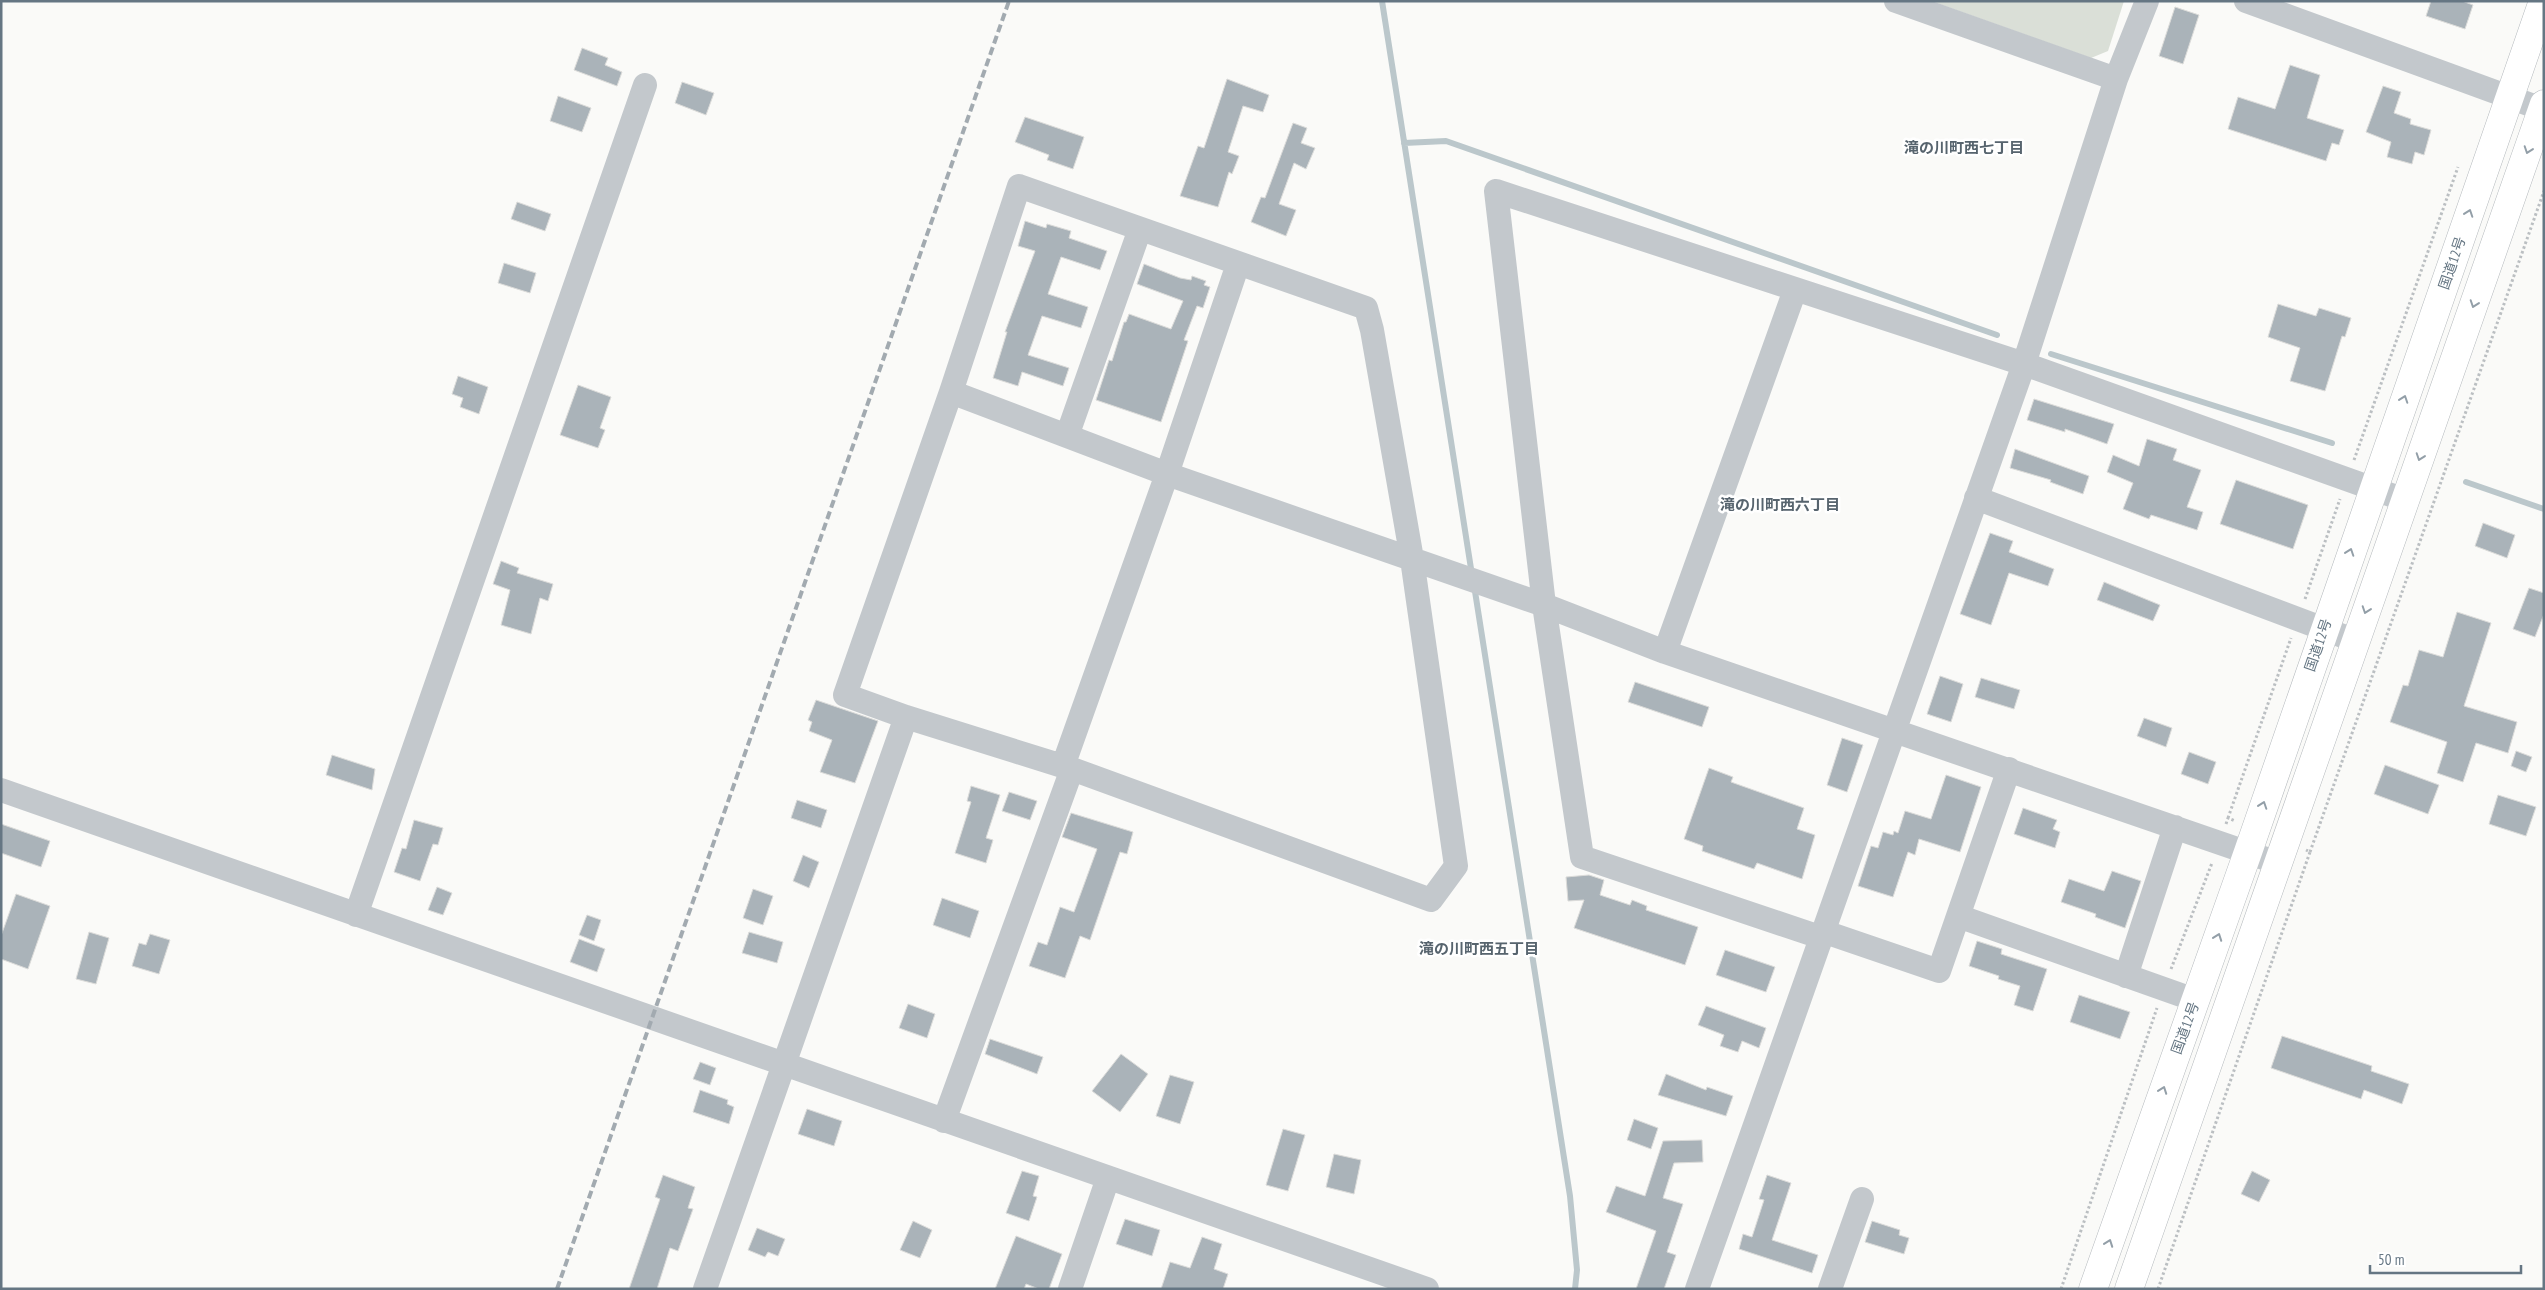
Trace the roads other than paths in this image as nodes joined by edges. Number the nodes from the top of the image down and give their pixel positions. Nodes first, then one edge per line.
1 (1896, 1) edge
2 (2148, 1) edge
3 (2246, 1) edge
4 (2544, 1) edge
5 (2116, 79) junction
6 (645, 85) dead end
7 (2510, 96) junction
8 (2543, 106) edge
9 (1140, 229) junction
10 (1238, 264) junction
11 (1795, 290) junction
12 (2024, 364) junction
13 (951, 392) junction
14 (1067, 436) junction
15 (1167, 474) junction
16 (2373, 489) junction
17 (1976, 498) junction
18 (2405, 500) junction
19 (1412, 559) junction
20 (1544, 605) junction
21 (2324, 628) junction
22 (2356, 641) junction
23 (1666, 652) junction
24 (906, 717) junction
25 (1893, 730) junction
26 (1068, 768) junction
27 (2008, 769) junction
28 (1, 790) edge
29 (2175, 828) junction
30 (2248, 852) junction
31 (2278, 863) junction
32 (356, 915) junction
33 (1958, 916) junction
34 (1821, 934) junction
35 (2126, 976) junction
36 (2195, 1000) junction
37 (783, 1066) junction
38 (944, 1121) junction
39 (1108, 1178) junction
40 (1862, 1199) dead end
41 (705, 1289) edge
42 (1070, 1289) edge
43 (1427, 1289) edge
44 (1697, 1289) edge
45 (1830, 1289) edge
46 (2093, 1289) edge
47 (2129, 1289) edge

1 - 5 street
2 - 5 street
3 - 7 street
4 - 7 highway, 国道12号
5 - 12 street
6 - 32 street
7 - 8 street
16 -> 7 highway, 国道12号
8 -> 18 highway
9 - 10 street
9 - 13 street
9 - 14 street
10 - 15 street
10 - 19 street
11 - 12 street
11 - 20 street
11 - 23 street
12 - 16 street
12 - 17 street
13 - 14 street
13 - 24 street
14 - 15 street
15 - 19 street
15 - 26 street
16 - 18 street
21 -> 16 highway, 国道12号
17 - 21 street
17 - 25 street
18 -> 22 highway
19 - 20 street
19 - 26 street
20 - 23 street
20 - 34 street
21 - 22 street
30 -> 21 highway, 国道12号
22 - 31 highway
23 - 25 street
24 - 26 street
24 - 37 street
25 - 27 street
25 - 34 street
26 - 38 street
27 - 29 street
27 - 33 street
28 - 32 street
29 - 30 street
29 - 35 street
30 - 31 street
36 -> 30 highway, 国道12号
31 - 47 highway
32 - 37 street
33 - 34 street
33 - 35 street
34 - 44 street
35 - 36 street
46 -> 36 highway, 国道12号
37 - 38 street
37 - 41 street
38 - 39 street
39 - 42 street
39 - 43 street
40 - 45 street

